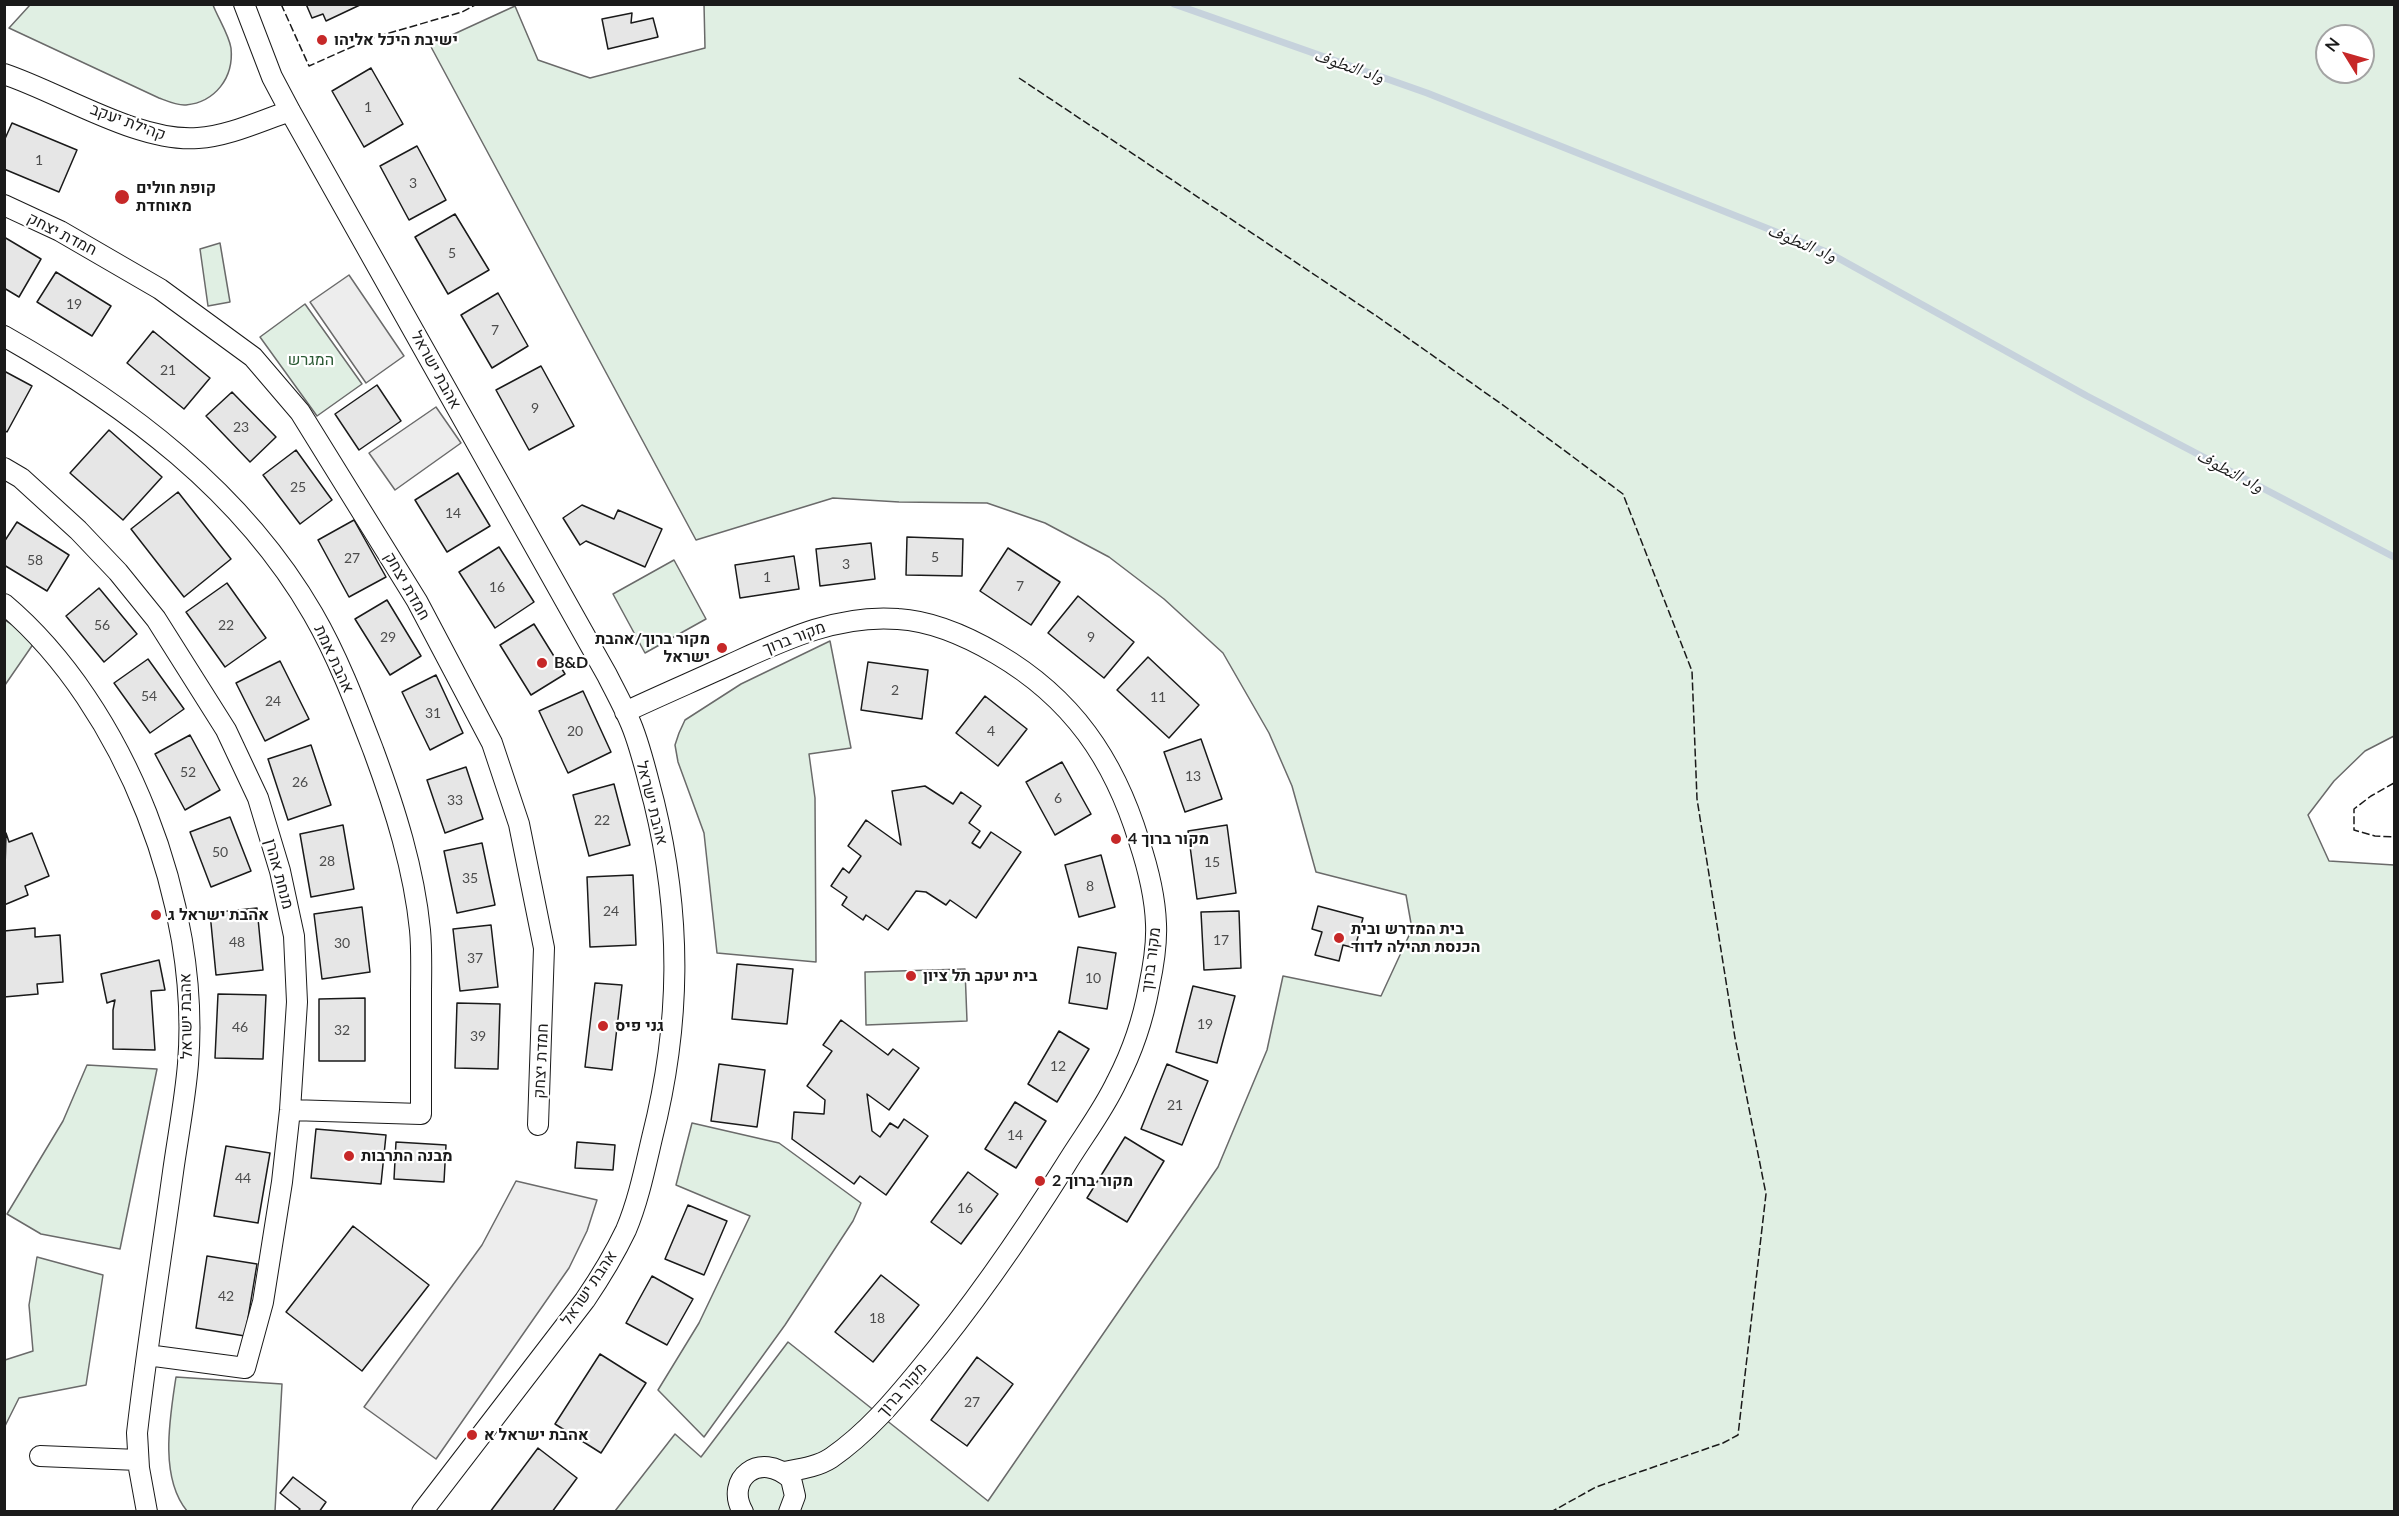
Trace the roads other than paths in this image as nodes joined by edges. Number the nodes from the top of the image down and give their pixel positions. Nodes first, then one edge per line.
1 (244, 4) edge
2 (4, 74) edge
3 (290, 111) junction
4 (4, 205) edge
5 (4, 336) edge
6 (4, 468) edge
7 (4, 604) edge
8 (625, 712) junction
9 (290, 1110) junction
10 (538, 1125) dead end
11 (147, 1355) junction
12 (40, 1456) dead end
13 (138, 1460) junction
14 (828, 1460) junction
15 (784, 1472) junction
16 (792, 1504) edge
17 (147, 1512) edge
18 (422, 1512) edge
19 (743, 1512) edge

1 - 3 street, אהבת ישראל
2 - 3 street, קהילת יעקב
3 - 8 street, אהבת ישראל
4 - 10 street, חמדת יצחק
5 - 9 street, אהבת אמת
6 - 9 street, מנחת אהרן
7 - 11 street, אהבת ישראל
8 - 14 street, מקור ברוך
8 - 18 street, אהבת ישראל
9 - 11 street, מנחת אהרן
11 - 13 street, אהבת ישראל
12 - 13 street
13 - 17 street, אהבת ישראל
14 - 15 street, מקור ברוך
14 - 16 street
15 - 16 street
15 - 19 street, מקור ברוך

